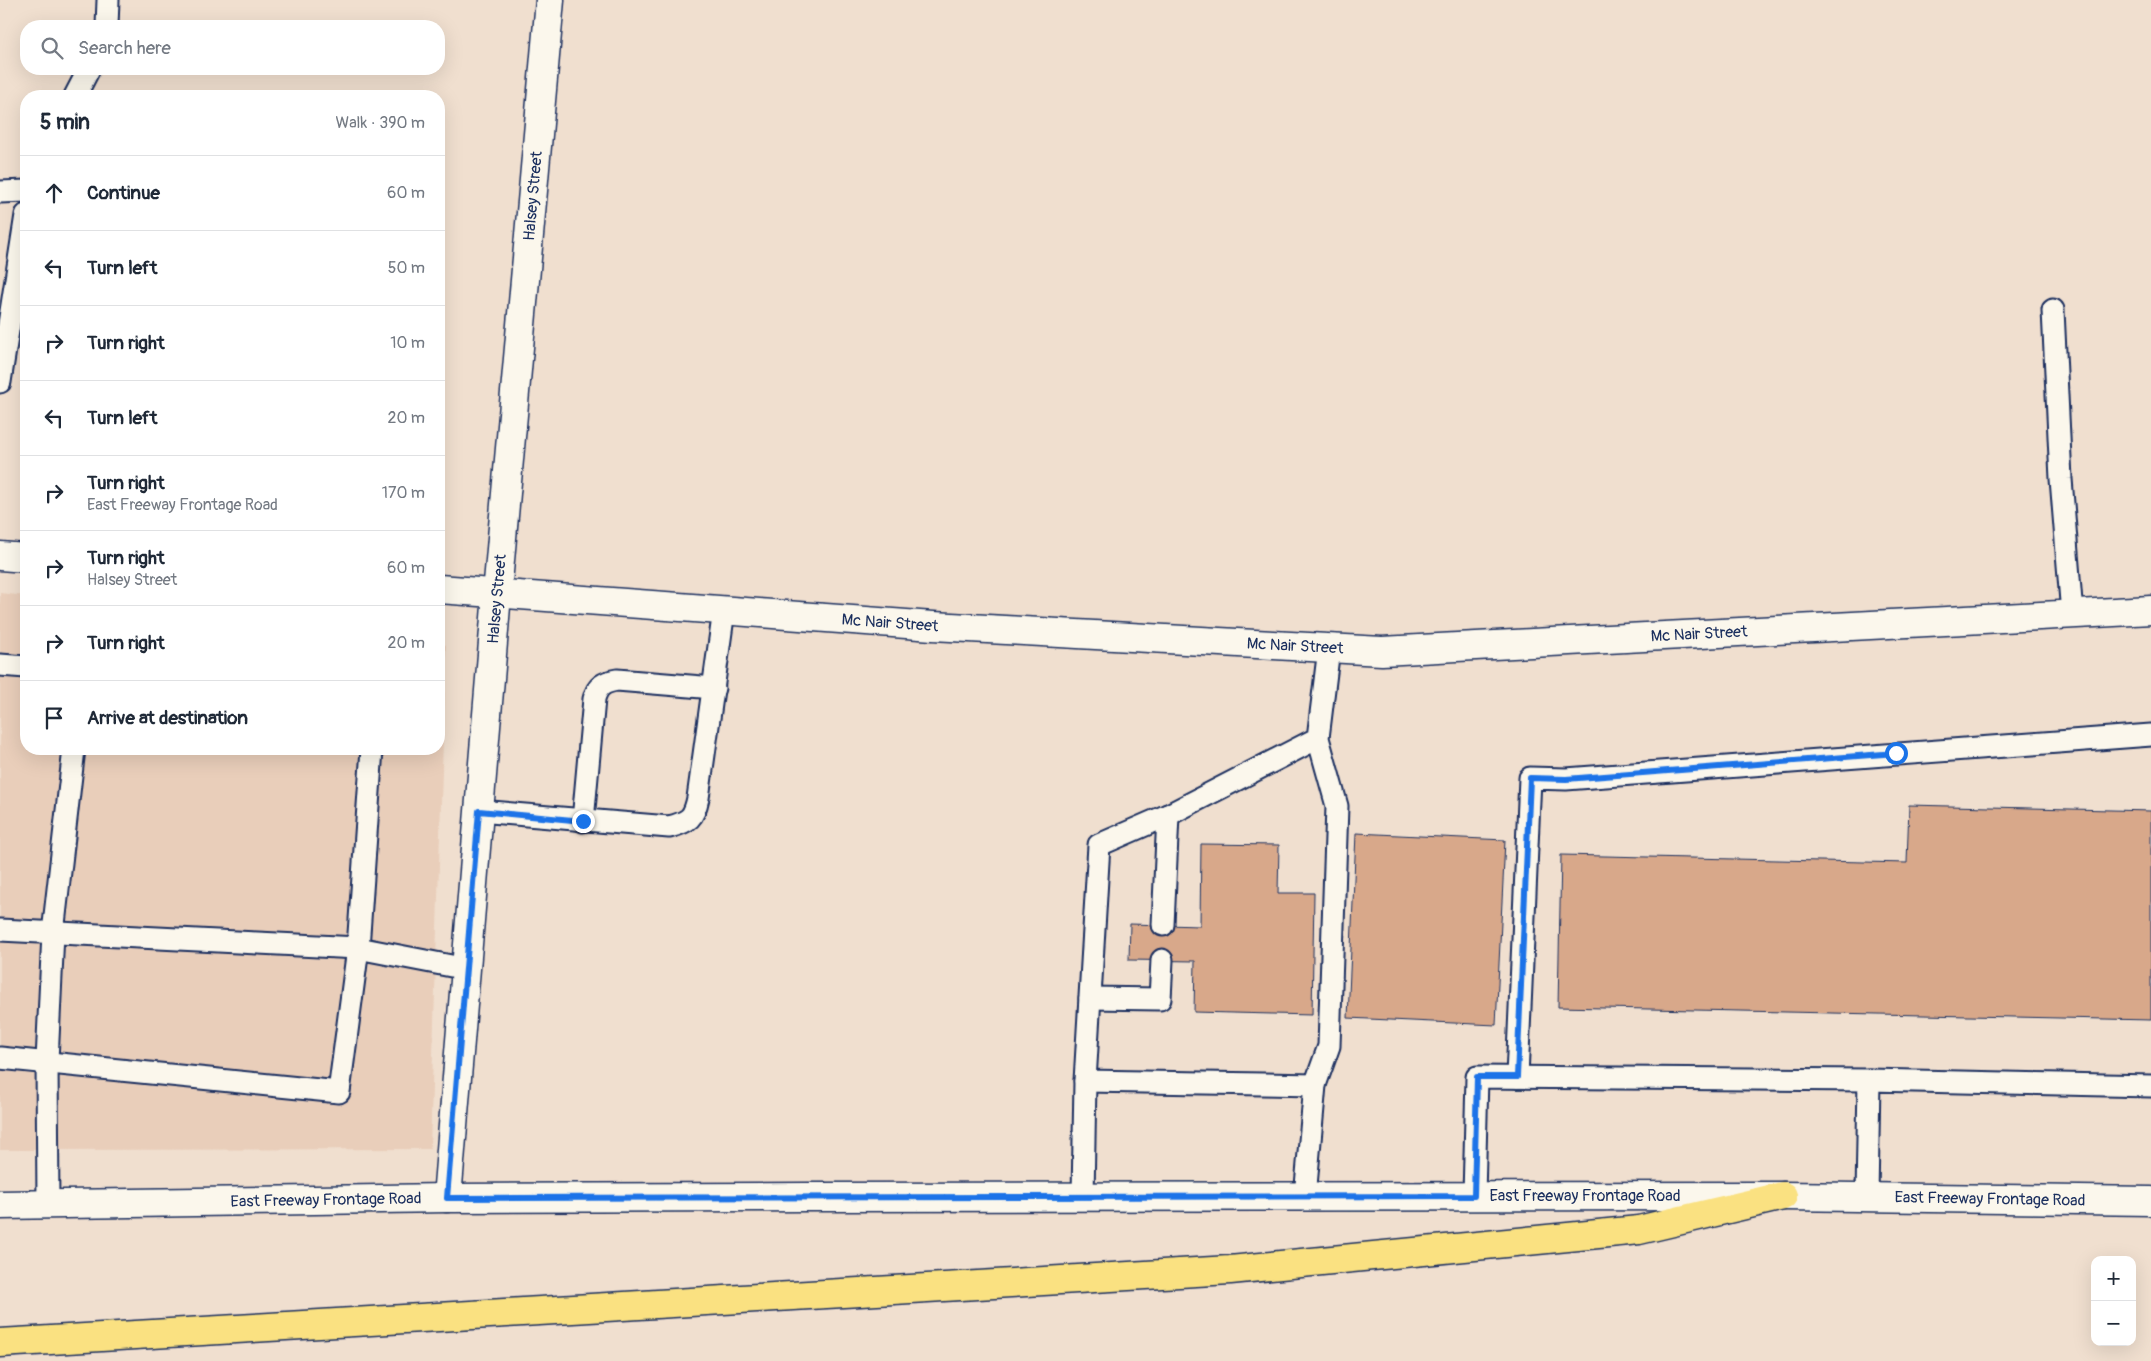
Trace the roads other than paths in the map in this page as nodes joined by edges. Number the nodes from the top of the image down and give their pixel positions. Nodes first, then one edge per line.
1 (108, 0) edge
2 (550, 0) edge
3 (107, 20) edge
4 (86, 75) edge
5 (78, 90) edge
6 (0, 192) edge
7 (20, 192) edge
8 (20, 254) edge
9 (2053, 310) dead end
10 (0, 382) edge
11 (0, 556) edge
12 (20, 558) edge
13 (445, 590) edge
14 (497, 594) junction
15 (724, 610) junction
16 (2151, 610) edge
17 (2072, 614) junction
18 (1328, 648) junction
19 (0, 665) edge
20 (20, 667) edge
21 (714, 688) junction
22 (2151, 735) edge
23 (1318, 738) junction
24 (73, 755) edge
25 (372, 755) edge
26 (479, 811) junction
27 (1168, 815) junction
28 (583, 821) junction
29 (1163, 925) dead end
30 (0, 930) edge
31 (53, 933) junction
32 (358, 948) junction
33 (1162, 960) dead end
34 (468, 969) junction
35 (1090, 998) junction
36 (0, 1058) edge
37 (47, 1061) junction
38 (1517, 1077) junction
39 (1869, 1080) junction
40 (1085, 1081) junction
41 (1315, 1085) junction
42 (2151, 1086) edge
43 (1305, 1196) junction
44 (1474, 1196) junction
45 (1782, 1196) junction
46 (1083, 1197) junction
47 (1867, 1197) junction
48 (447, 1198) junction
49 (2151, 1201) edge
50 (0, 1205) edge
51 (48, 1205) junction
52 (0, 1342) edge

1 - 3 lane
2 - 14 street, Halsey Street
4 - 5 lane
6 - 7 lane
8 - 10 lane
9 - 17 lane
11 - 12 street
13 - 14 street, Mc Nair Street
14 - 15 street, Mc Nair Street
14 - 26 street, Halsey Street
15 - 18 street, Mc Nair Street
15 - 21 lane
16 - 17 street, Mc Nair Street
17 - 18 street, Mc Nair Street
18 - 23 lane
19 - 20 lane
21 - 28 lane
21 - 28 lane
22 - 38 lane
23 - 27 lane
23 - 41 lane
24 - 31 lane
25 - 32 lane
26 - 28 lane
26 - 34 street, Halsey Street
27 - 29 lane
27 - 35 lane
30 - 31 lane
31 - 32 lane
31 - 37 lane
32 - 34 lane
32 - 37 lane
33 - 35 lane
34 - 48 street, Halsey Street
35 - 40 lane
36 - 37 lane
37 - 51 lane
38 - 39 lane
38 - 44 lane
39 - 42 lane
39 - 47 lane
40 - 41 lane
40 - 46 lane
41 - 43 lane
43 - 44 street, East Freeway Frontage Road
43 - 46 street, East Freeway Frontage Road
44 - 45 street, East Freeway Frontage Road
45 - 47 street, East Freeway Frontage Road
45 - 52 highway
46 - 48 street, East Freeway Frontage Road
47 - 49 street, East Freeway Frontage Road
48 - 51 street, East Freeway Frontage Road
50 - 51 street, East Freeway Frontage Road

